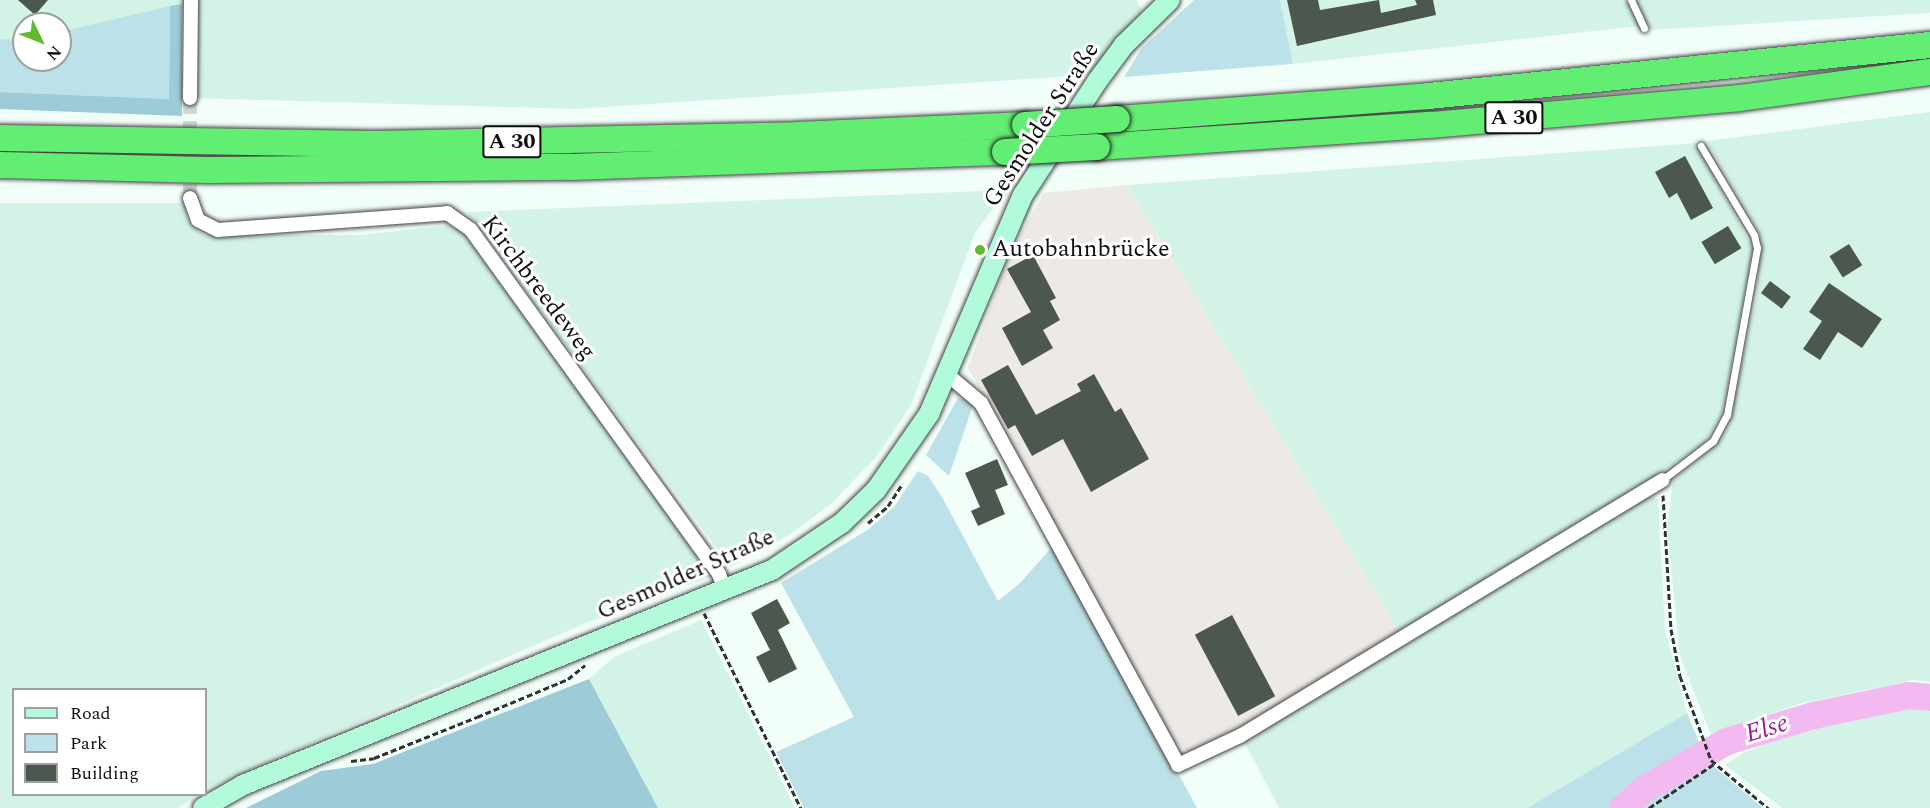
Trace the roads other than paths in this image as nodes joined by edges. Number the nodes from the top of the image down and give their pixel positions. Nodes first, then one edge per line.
1 (192, 0) edge
2 (1170, 0) edge
3 (1631, 0) edge
4 (1644, 28) dead end
5 (1930, 45) edge
6 (1930, 72) edge
7 (190, 98) tunnel mouth
8 (0, 138) edge
9 (1701, 146) dead end
10 (0, 165) edge
11 (190, 198) tunnel mouth
12 (948, 375) junction
13 (1662, 480) joint
14 (725, 591) junction
15 (203, 808) edge

1 - 7 street
2 - 12 street, Gesmolder Straße
3 - 4 lane
5 - 8 highway, A 30, bridge
6 - 10 highway, A 30, bridge
9 - 13 lane
11 - 14 street, Kirchbreedeweg
12 - 13 street
12 - 14 street, Gesmolder Straße
14 - 15 street, Gesmolder Straße

